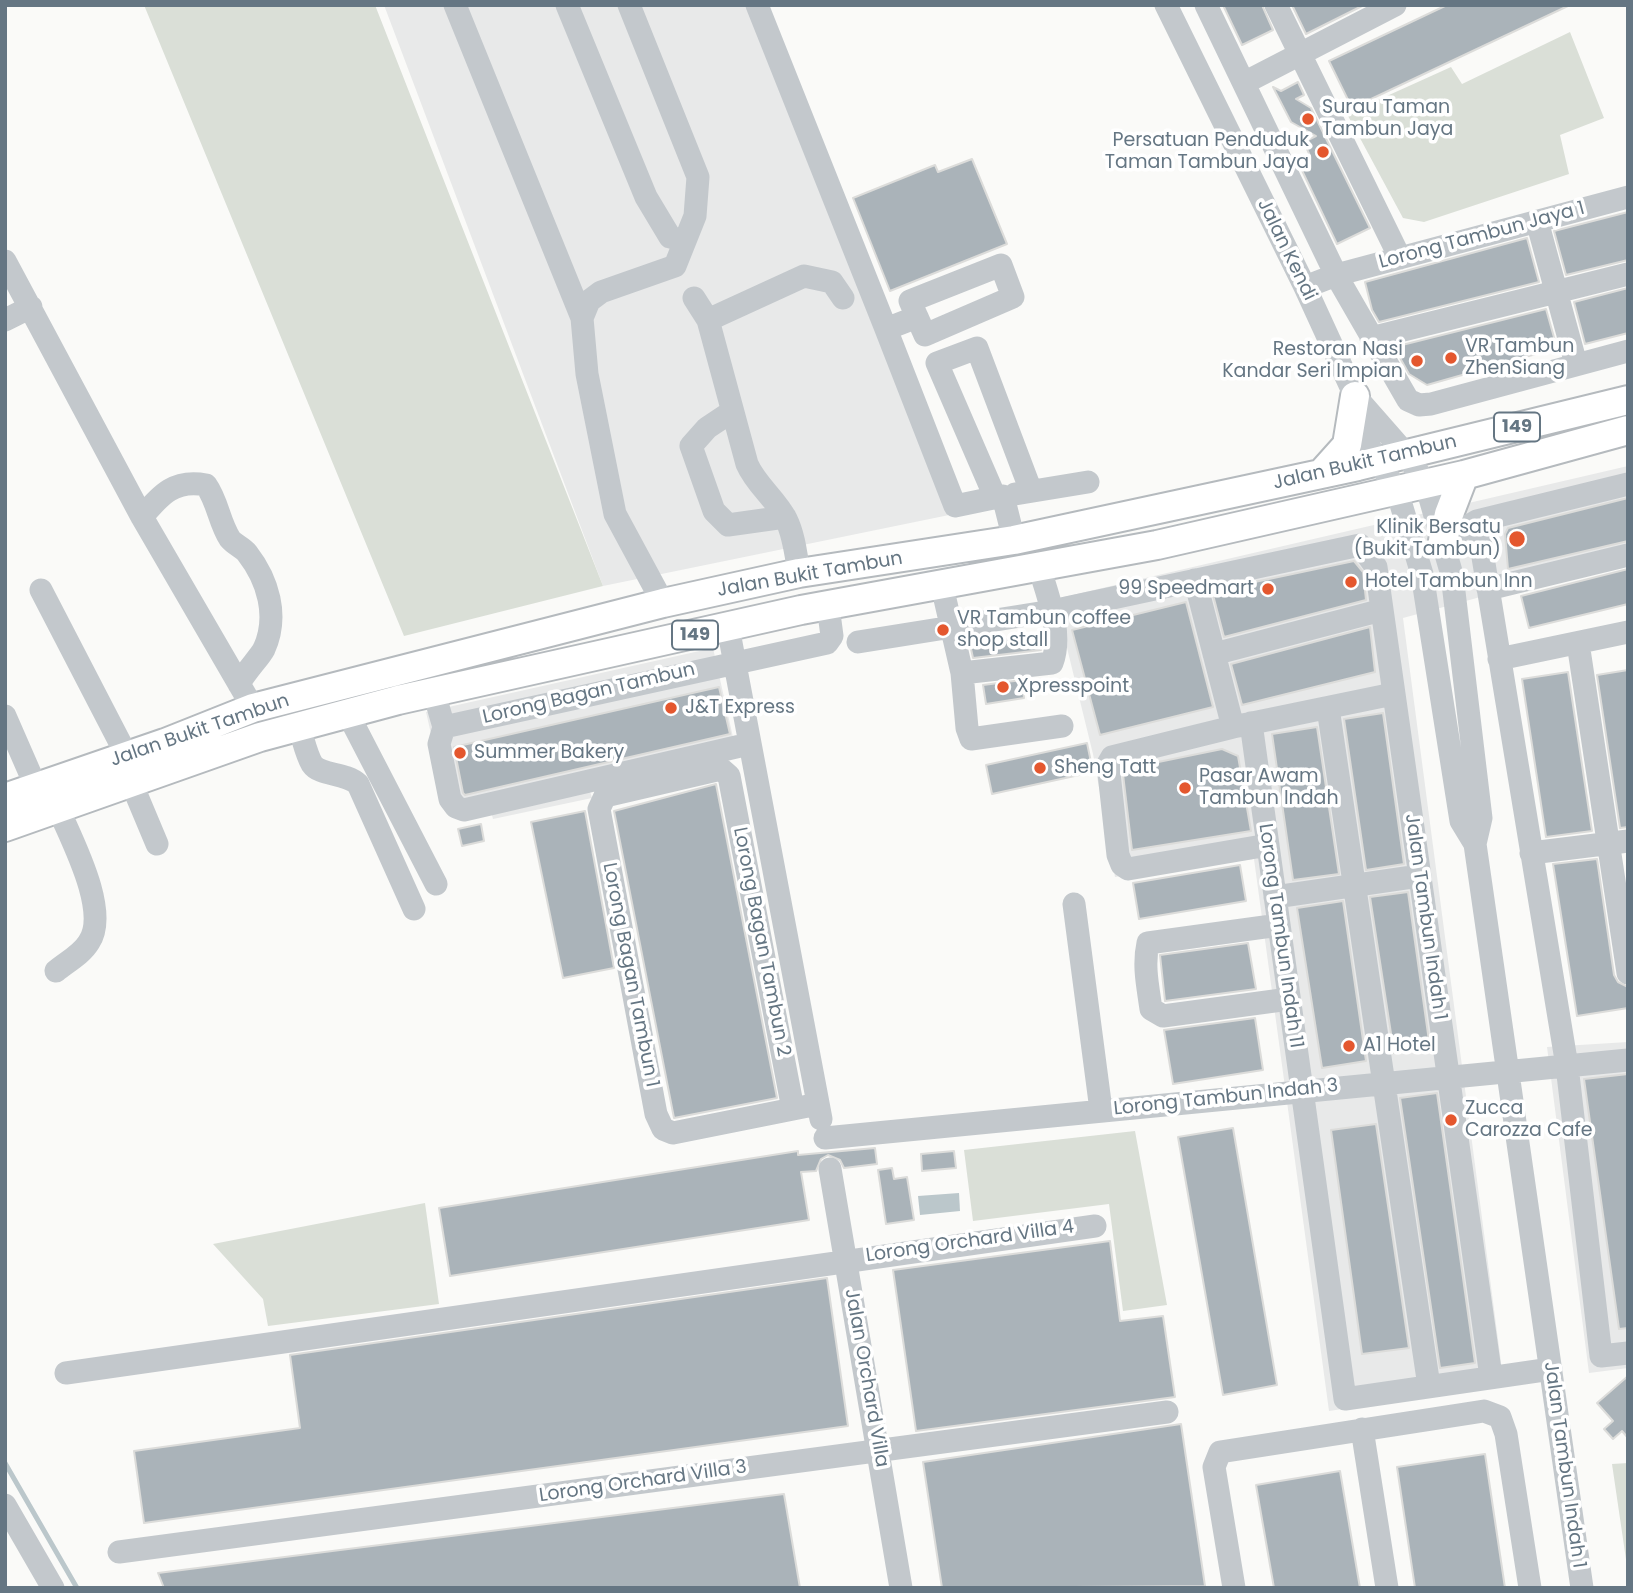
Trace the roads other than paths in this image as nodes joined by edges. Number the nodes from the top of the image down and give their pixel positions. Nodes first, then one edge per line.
1 (455, 5) edge
2 (567, 5) edge
3 (629, 5) edge
4 (757, 5) edge
5 (1166, 5) edge
6 (1206, 5) edge
7 (1276, 5) edge
8 (1395, 5) edge
9 (1297, 53) junction
10 (1244, 83) junction
11 (1628, 197) edge
12 (1537, 221) junction
13 (685, 241) junction
14 (1400, 258) junction
15 (5, 261) edge
16 (1628, 274) edge
17 (1336, 275) junction
18 (1305, 287) junction
19 (1556, 292) junction
20 (694, 298) dead end
21 (843, 298) dead end
22 (31, 307) junction
23 (917, 317) dead end
24 (582, 318) junction
25 (5, 320) edge
26 (708, 320) junction
27 (886, 329) junction
28 (1371, 338) junction
29 (1628, 351) edge
30 (1576, 364) junction
31 (1354, 396) junction
32 (1628, 400) edge
33 (731, 412) junction
34 (1628, 430) edge
35 (1392, 456) junction
36 (1019, 459) junction
37 (983, 469) junction
38 (1321, 474) junction
39 (1464, 475) junction
40 (1088, 482) dead end
41 (1426, 484) junction
42 (1628, 484) edge
43 (1031, 491) junction
44 (1397, 491) junction
45 (999, 496) junction
46 (142, 517) junction
47 (785, 517) junction
48 (1477, 521) junction
49 (1014, 540) junction
50 (1443, 541) junction
51 (1628, 555) edge
52 (1039, 567) junction
53 (799, 573) junction
54 (1195, 580) junction
55 (942, 586) junction
56 (1488, 589) junction
57 (41, 590) dead end
58 (663, 603) junction
59 (828, 606) junction
60 (1382, 610) junction
61 (1052, 611) junction
62 (728, 627) junction
63 (950, 628) junction
64 (1628, 632) edge
65 (858, 642) dead end
66 (1578, 643) junction
67 (1214, 654) junction
68 (1499, 659) junction
69 (733, 661) junction
70 (962, 673) junction
71 (239, 684) junction
72 (434, 692) junction
73 (1393, 694) junction
74 (253, 708) junction
75 (1328, 708) junction
76 (348, 714) junction
77 (5, 716) edge
78 (1242, 725) junction
79 (1062, 726) dead end
80 (299, 727) junction
81 (444, 727) junction
82 (750, 744) junction
83 (129, 769) junction
84 (729, 776) joint
85 (36, 787) junction
86 (5, 798) edge
87 (58, 808) junction
88 (5, 827) edge
89 (1618, 842) edge
90 (157, 844) dead end
91 (1475, 844) junction
92 (1268, 845) junction
93 (1531, 853) junction
94 (1419, 876) junction
95 (436, 884) dead end
96 (1354, 885) junction
97 (1275, 897) junction
98 (1074, 904) dead end
99 (414, 909) dead end
100 (1279, 925) junction
101 (56, 971) dead end
102 (1628, 973) edge
103 (1289, 999) junction
104 (1628, 1060) edge
105 (1567, 1066) junction
106 (1508, 1070) junction
107 (1447, 1075) junction
108 (1383, 1082) junction
109 (1301, 1090) junction
110 (818, 1104) junction
111 (793, 1109) junction
112 (1101, 1110) junction
113 (827, 1153) junction
114 (1095, 1226) dead end
115 (846, 1259) junction
116 (1628, 1353) edge
117 (1551, 1368) junction
118 (66, 1373) dead end
119 (1491, 1377) junction
120 (1429, 1387) junction
121 (1167, 1412) dead end
122 (1362, 1429) junction
123 (878, 1450) junction
124 (5, 1504) edge
125 (119, 1552) dead end
126 (49, 1586) edge
127 (901, 1588) edge
128 (1234, 1588) edge
129 (1387, 1588) edge
130 (1530, 1588) edge
131 (1582, 1588) edge

1 - 24 street
2 - 13 street
3 - 13 street
4 - 27 street
5 - 18 street, Jalan Kendi
6 - 10 street
7 - 9 street
8 - 9 street
9 - 10 street
9 - 14 street
10 - 17 street
11 - 12 street, Lorong Tambun Jaya 1
12 - 14 street, Lorong Tambun Jaya 1
12 - 19 street
13 - 24 street
14 - 17 street, Lorong Tambun Jaya 1
15 - 22 street
16 - 19 street
17 - 18 street, Lorong Tambun Jaya 1
17 - 28 street
18 - 31 street, Jalan Kendi
19 - 28 street
19 - 30 street
20 - 26 street
21 - 26 street
22 - 25 street
22 - 46 street
23 - 27 street
24 - 58 street
26 - 33 street
27 - 45 street
28 - 30 street
29 - 30 street
31 - 35 street, Jalan Kendi
31 - 38 main road
32 - 35 main road, Jalan Bukit Tambun / 149
33 - 47 street
33 - 47 street
34 - 39 main road, Jalan Bukit Tambun / 149
35 - 38 main road, Jalan Bukit Tambun / 149
35 - 41 street, Jalan Tambun Indah 1
35 - 44 street, Jalan Tambun Indah 1
36 - 37 street
36 - 37 street
36 - 43 street
37 - 45 street
38 - 49 main road, Jalan Bukit Tambun / 149
39 - 41 main road, Jalan Bukit Tambun / 149
39 - 50 main road
40 - 43 street
41 - 44 main road, Jalan Bukit Tambun / 149
41 - 50 street, Jalan Tambun Indah 1
42 - 48 street
43 - 45 street
44 - 52 main road, Jalan Bukit Tambun / 149
44 - 91 street, Jalan Tambun Indah 1
45 - 49 street
46 - 71 street
46 - 71 street
47 - 53 street
48 - 50 street
48 - 56 street
49 - 53 main road, Jalan Bukit Tambun / 149
50 - 91 street, Jalan Tambun Indah 1
51 - 56 street
52 - 55 main road, Jalan Bukit Tambun / 149
52 - 61 street
53 - 58 main road, Jalan Bukit Tambun / 149
54 - 60 street, Jalan Tambun Indah 1
54 - 61 street
54 - 67 street, Lorong Tambun Indah 11
55 - 59 main road, Jalan Bukit Tambun / 149
55 - 63 street
56 - 68 street
57 - 83 street
58 - 74 main road, Jalan Bukit Tambun / 149
59 - 62 main road, Jalan Bukit Tambun / 149
59 - 69 street, Lorong Bagan Tambun
60 - 67 street
60 - 73 street, Jalan Tambun Indah 1
61 - 63 street
61 - 70 street
62 - 69 street, Jalan Orchard Villa
62 - 72 main road, Jalan Bukit Tambun / 149
63 - 65 street
63 - 70 street
64 - 66 street
66 - 68 street
66 - 89 street
67 - 78 street, Lorong Tambun Indah 11
68 - 93 street
69 - 81 street, Lorong Bagan Tambun
69 - 82 street, Jalan Orchard Villa
70 - 79 street
71 - 74 street
72 - 76 main road, Jalan Bukit Tambun / 149
72 - 81 street
73 - 75 street
73 - 94 street, Jalan Tambun Indah 1
74 - 83 main road, Jalan Bukit Tambun / 149
75 - 78 street
75 - 96 street
76 - 80 main road, Jalan Bukit Tambun / 149
76 - 95 street
77 - 85 street
78 - 92 street, Lorong Tambun Indah 11
78 - 92 street
80 - 83 main road, Jalan Bukit Tambun / 149
80 - 99 street
81 - 82 street
82 - 110 street, Jalan Orchard Villa
83 - 85 main road, Jalan Bukit Tambun / 149
83 - 87 main road, Jalan Bukit Tambun / 149
83 - 90 street
84 - 111 street, Lorong Bagan Tambun 2
84 - 111 street, Lorong Bagan Tambun 1
85 - 86 main road, Jalan Bukit Tambun / 149
87 - 88 main road, Jalan Bukit Tambun / 149
87 - 101 street
89 - 93 street
89 - 102 street
91 - 106 street, Jalan Tambun Indah 1
92 - 97 street, Lorong Tambun Indah 11
93 - 105 street
94 - 96 street
94 - 107 street, Jalan Tambun Indah 1
96 - 97 street
96 - 108 street
97 - 100 street, Lorong Tambun Indah 11
98 - 112 street
100 - 103 street, Lorong Tambun Indah 11
100 - 103 street
103 - 109 street, Lorong Tambun Indah 11
104 - 105 street, Lorong Tambun Indah 3
105 - 106 street, Lorong Tambun Indah 3
105 - 116 street
106 - 107 street, Lorong Tambun Indah 3
106 - 117 street, Jalan Tambun Indah 1
107 - 108 street, Lorong Tambun Indah 3
107 - 119 street, Jalan Tambun Indah 1
108 - 109 street, Lorong Tambun Indah 3
108 - 120 street
109 - 112 street, Lorong Tambun Indah 3
109 - 120 street, Lorong Tambun Indah 11
110 - 111 street
110 - 113 street, Jalan Orchard Villa
112 - 113 street, Lorong Tambun Indah 3
113 - 115 street, Jalan Orchard Villa
114 - 115 street, Lorong Orchard Villa 4
115 - 118 street, Lorong Orchard Villa 4
115 - 123 street, Jalan Orchard Villa
117 - 119 street
117 - 131 street, Jalan Tambun Indah 1
119 - 120 street
121 - 123 street, Lorong Orchard Villa 3
122 - 128 street
122 - 129 street
122 - 130 street
123 - 125 street, Lorong Orchard Villa 3
123 - 127 street, Jalan Orchard Villa
124 - 126 street

